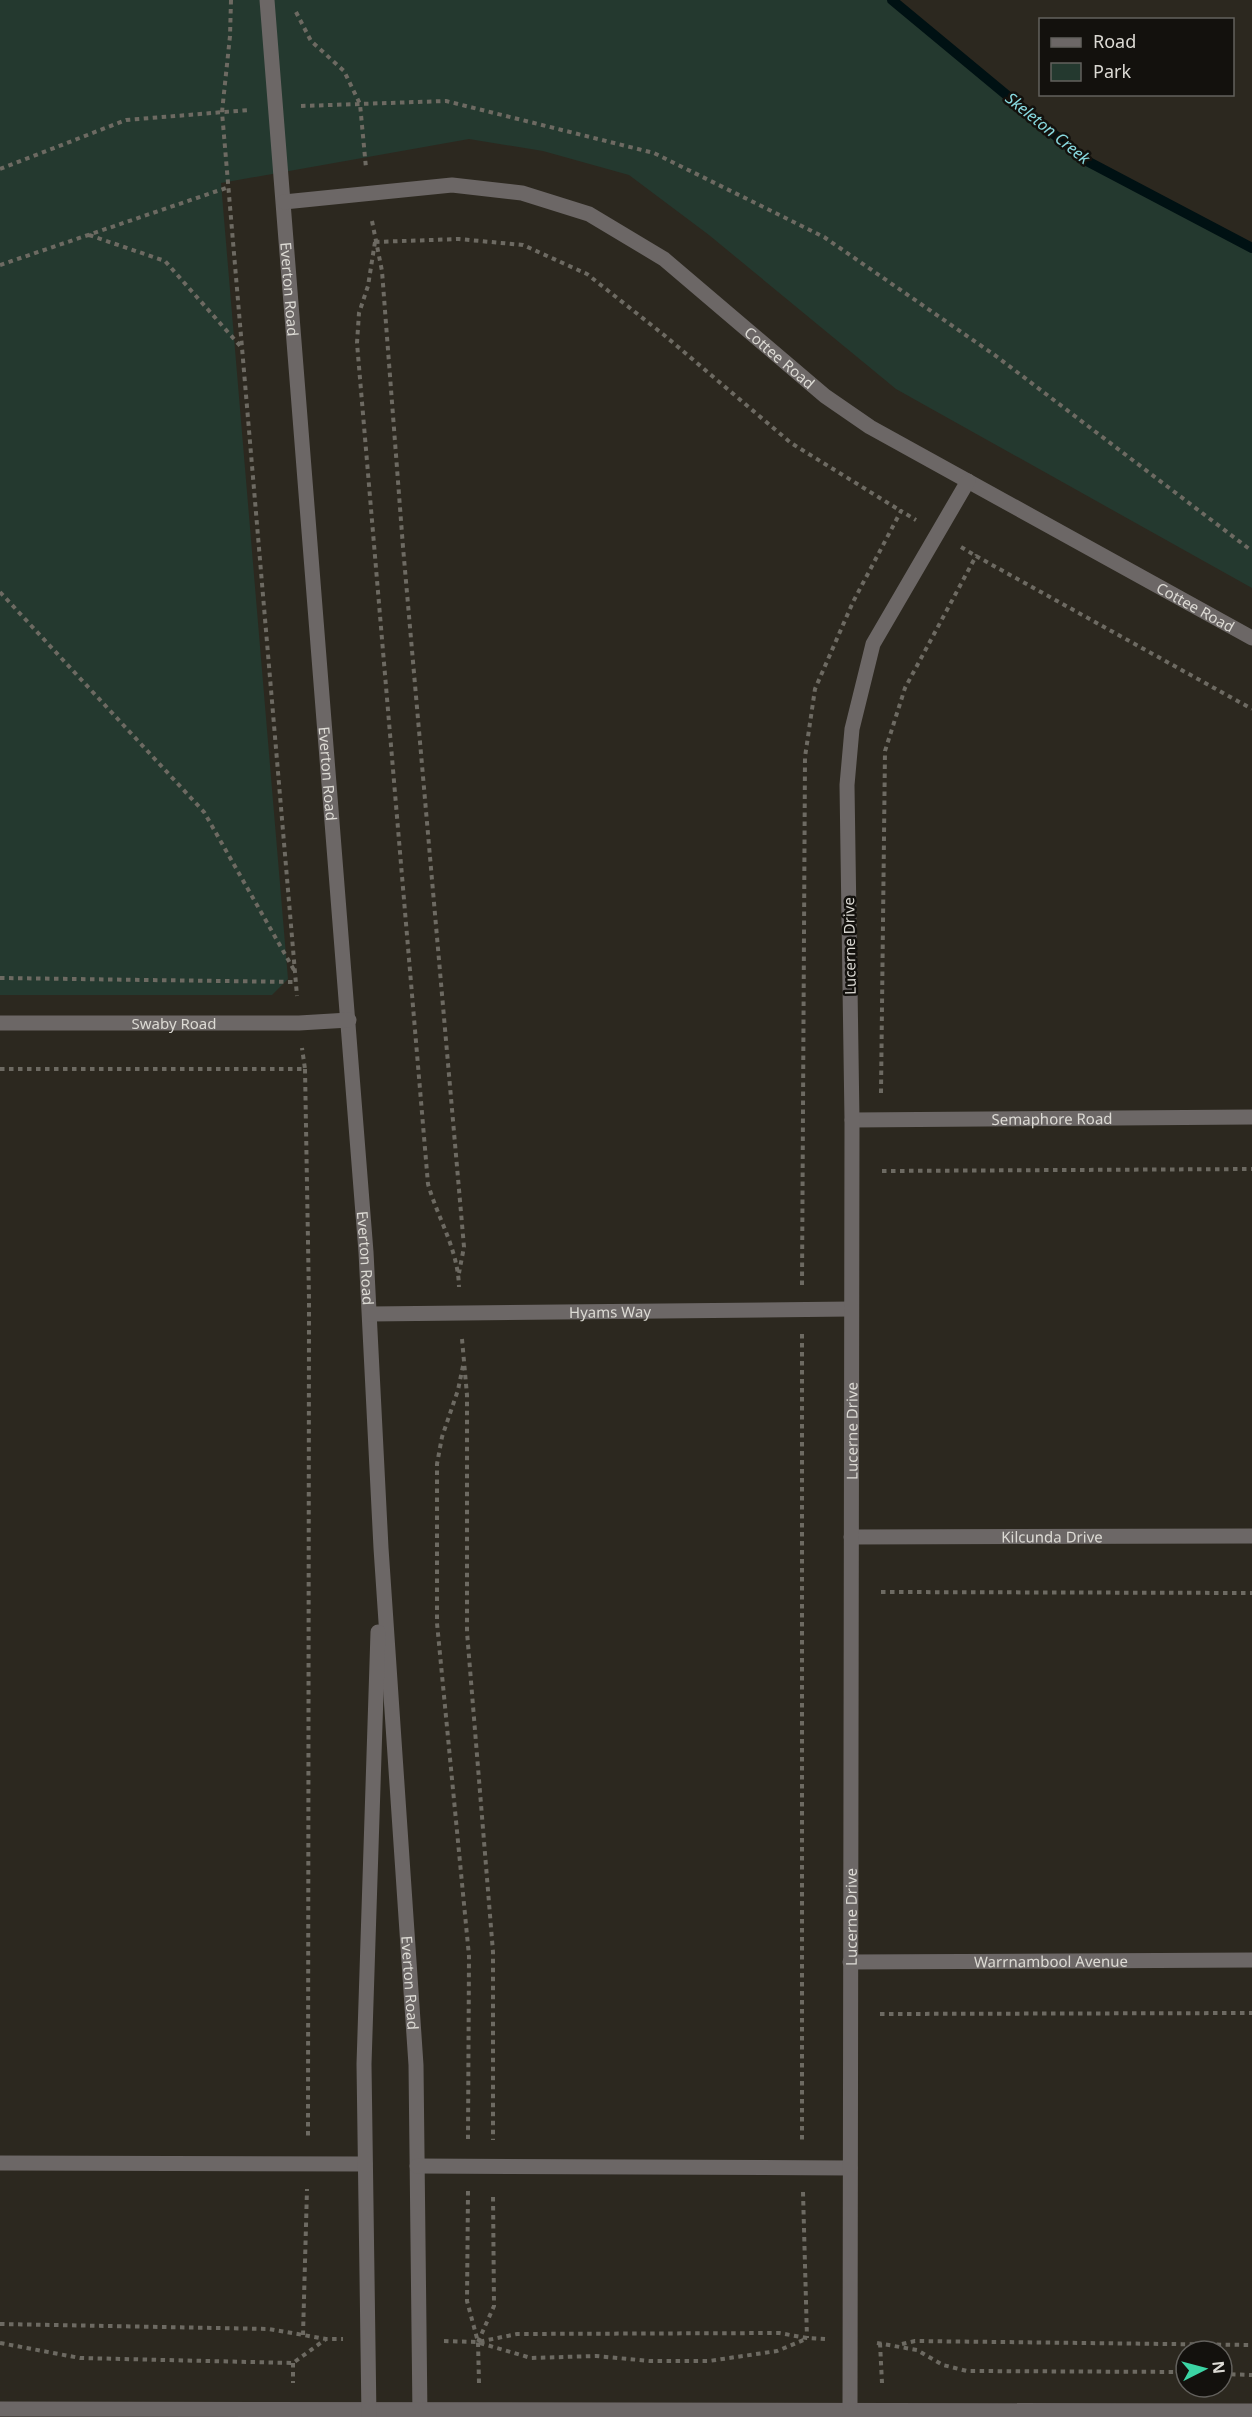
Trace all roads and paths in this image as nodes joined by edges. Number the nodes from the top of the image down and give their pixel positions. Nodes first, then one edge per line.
1 (231, 0) edge
2 (267, 0) edge
3 (295, 10) dead end
4 (229, 187) junction
5 (368, 192) junction
6 (284, 202) junction
7 (88, 235) junction
8 (375, 242) junction
9 (0, 265) edge
10 (243, 349) junction
11 (968, 481) junction
12 (901, 511) junction
13 (938, 534) junction
14 (976, 556) junction
15 (0, 592) edge
16 (1252, 638) edge
17 (1252, 709) edge
18 (295, 973) junction
19 (0, 978) edge
20 (296, 982) junction
21 (349, 1020) junction
22 (0, 1023) edge
23 (299, 1023) junction
24 (0, 1069) edge
25 (305, 1069) junction
26 (1252, 1117) edge
27 (852, 1120) junction
28 (881, 1120) junction
29 (1252, 1169) edge
30 (882, 1171) junction
31 (882, 1183) dead end
32 (802, 1309) junction
33 (852, 1309) junction
34 (370, 1314) junction
35 (1252, 1536) edge
36 (851, 1537) junction
37 (381, 1548) junction
38 (881, 1581) dead end
39 (1252, 1593) edge
40 (1252, 1960) edge
41 (850, 1962) junction
42 (880, 1962) junction
43 (880, 2013) junction
44 (1252, 2013) edge
45 (880, 2025) dead end
46 (0, 2163) edge
47 (308, 2163) junction
48 (365, 2164) junction
49 (417, 2166) junction
50 (468, 2167) junction
51 (493, 2167) junction
52 (802, 2168) junction
53 (850, 2168) junction
54 (0, 2324) edge
55 (880, 2331) dead end
56 (303, 2335) junction
57 (807, 2338) junction
58 (478, 2342) junction
59 (0, 2343) edge
60 (1174, 2344) edge
61 (1234, 2345) edge
62 (1252, 2345) edge
63 (1174, 2372) edge
64 (1234, 2374) edge
65 (1252, 2375) edge
66 (0, 2409) edge
67 (479, 2410) junction
68 (849, 2411) junction
69 (884, 2411) junction
70 (1252, 2411) edge
71 (370, 2414) edge
72 (420, 2414) edge

1 - 4 path
2 - 6 street, Everton Road
3 - 5 path
4 - 7 path
4 - 10 path
5 - 6 street, Cottee Road
5 - 8 path
5 - 11 street, Cottee Road
6 - 21 street, Everton Road
7 - 9 path
7 - 10 path
8 - 8 path
8 - 12 path
10 - 18 path
11 - 13 street, Lucerne Drive
11 - 16 street, Cottee Road
12 - 13 path
12 - 32 path
13 - 14 path
13 - 27 street, Lucerne Drive
14 - 17 path
14 - 28 path
15 - 18 path
18 - 20 path
19 - 20 path
20 - 23 path
21 - 23 street, Swaby Road
21 - 34 street, Everton Road
22 - 23 street, Swaby Road
23 - 25 path
24 - 25 path
25 - 47 path
26 - 28 street, Semaphore Road
27 - 28 street, Semaphore Road
27 - 33 street, Lucerne Drive
28 - 30 path
29 - 30 path
30 - 31 path
32 - 33 street, Hyams Way
32 - 34 street, Hyams Way
32 - 52 path
33 - 36 street, Lucerne Drive
34 - 37 street, Everton Road
35 - 36 street, Kilcunda Drive
36 - 41 street, Lucerne Drive
37 - 48 street, Everton Road
37 - 49 street, Everton Road
38 - 39 path
40 - 42 street, Warrnambool Avenue
41 - 42 street, Warrnambool Avenue
41 - 53 street, Lucerne Drive
42 - 43 path
43 - 44 path
43 - 45 path
46 - 47 street
47 - 48 street
47 - 56 path
48 - 71 street, Everton Road
49 - 50 street
49 - 72 street, Everton Road
50 - 51 street
50 - 51 path
50 - 58 path
51 - 52 street
51 - 58 path
52 - 53 street
52 - 57 path
53 - 68 street, Lucerne Drive
54 - 56 path
55 - 69 path
56 - 59 path
57 - 58 path
57 - 58 path
58 - 67 path
60 - 63 path
61 - 62 path
64 - 65 path
66 - 71 street
67 - 68 street
67 - 72 street
68 - 69 street
69 - 70 street
71 - 72 street

